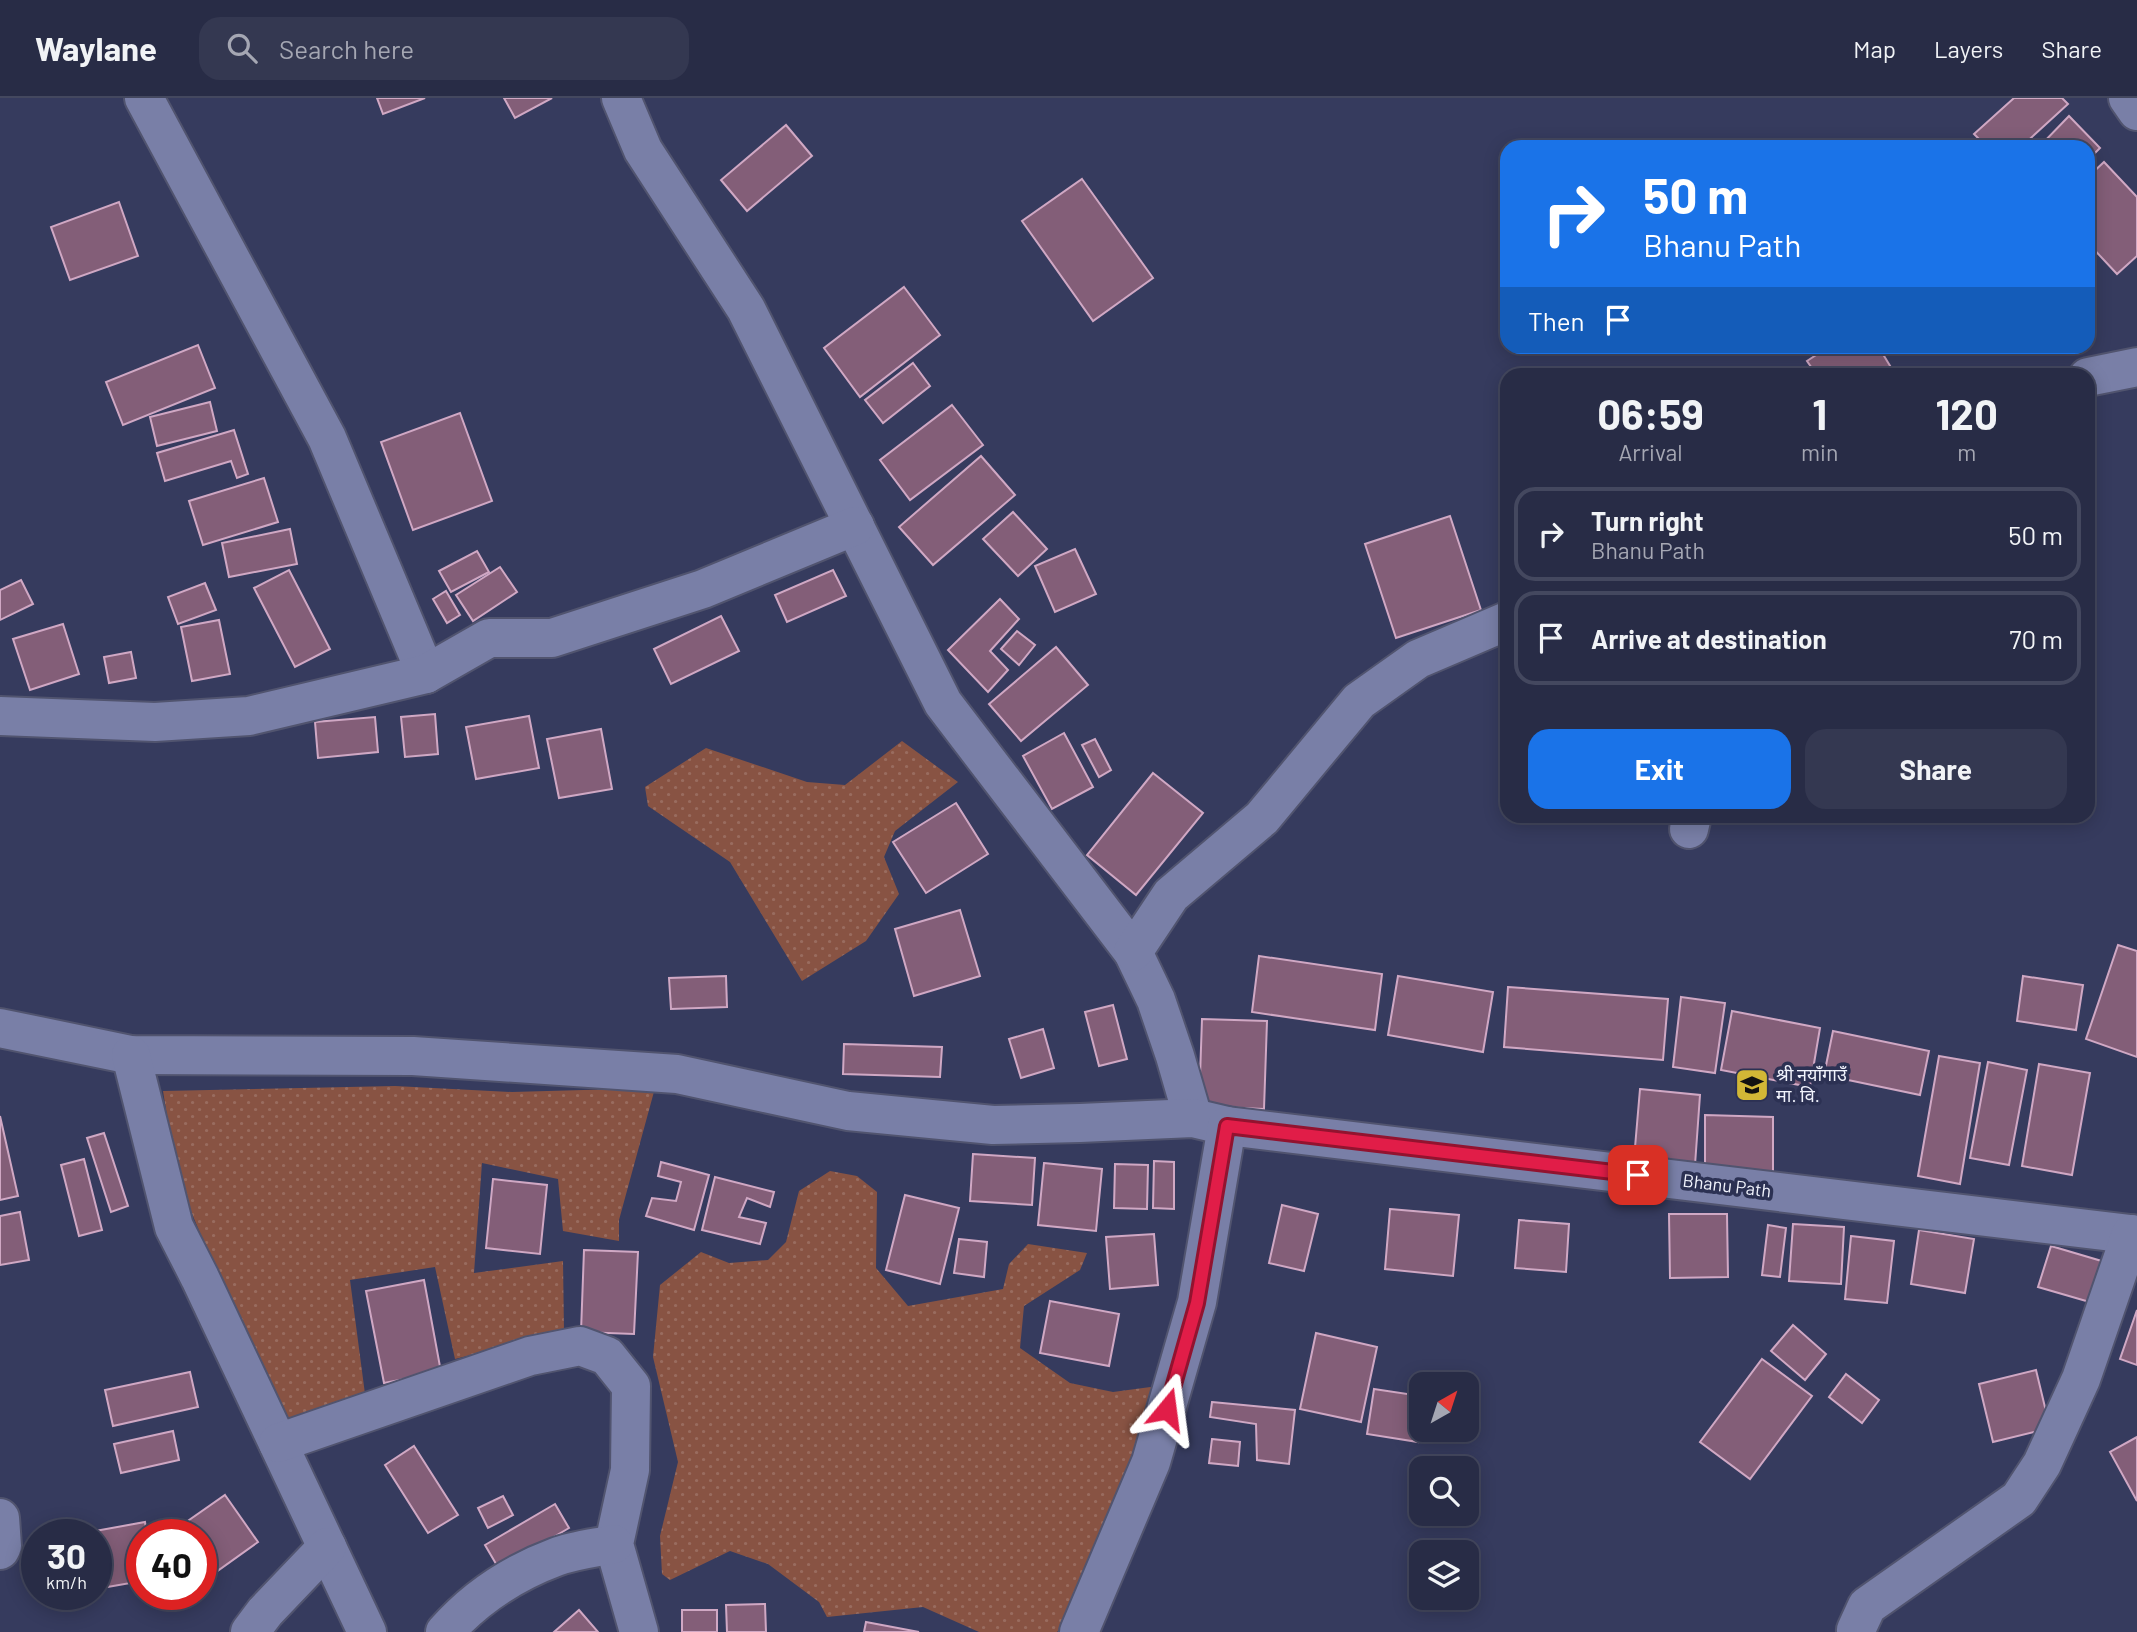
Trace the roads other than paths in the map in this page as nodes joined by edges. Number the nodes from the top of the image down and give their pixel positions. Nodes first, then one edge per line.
1 (144, 98) edge
2 (621, 98) edge
3 (2128, 98) edge
4 (2137, 111) edge
5 (2137, 367) edge
6 (2095, 376) edge
7 (855, 526) junction
8 (1500, 624) edge
9 (426, 674) junction
10 (0, 716) edge
11 (1133, 952) junction
12 (0, 1028) edge
13 (131, 1055) junction
14 (1210, 1122) junction
15 (2134, 1235) edge
16 (278, 1443) junction
17 (0, 1518) edge
18 (614, 1544) junction
19 (327, 1547) junction
20 (0, 1550) edge
21 (250, 1632) edge
22 (367, 1632) edge
23 (445, 1632) edge
24 (639, 1632) edge
25 (1079, 1632) edge
26 (1857, 1632) edge

1 - 9 street
2 - 7 street
3 - 4 street
5 - 6 street
7 - 9 street
7 - 11 street
8 - 11 street
9 - 10 street
11 - 14 street
12 - 13 street, Bhanu Path
13 - 14 street, Bhanu Path
13 - 16 street
14 - 15 street, Bhanu Path
14 - 25 street
15 - 26 street
16 - 18 street
16 - 19 street
17 - 20 street
18 - 23 street
18 - 24 street
19 - 21 street
19 - 22 street

